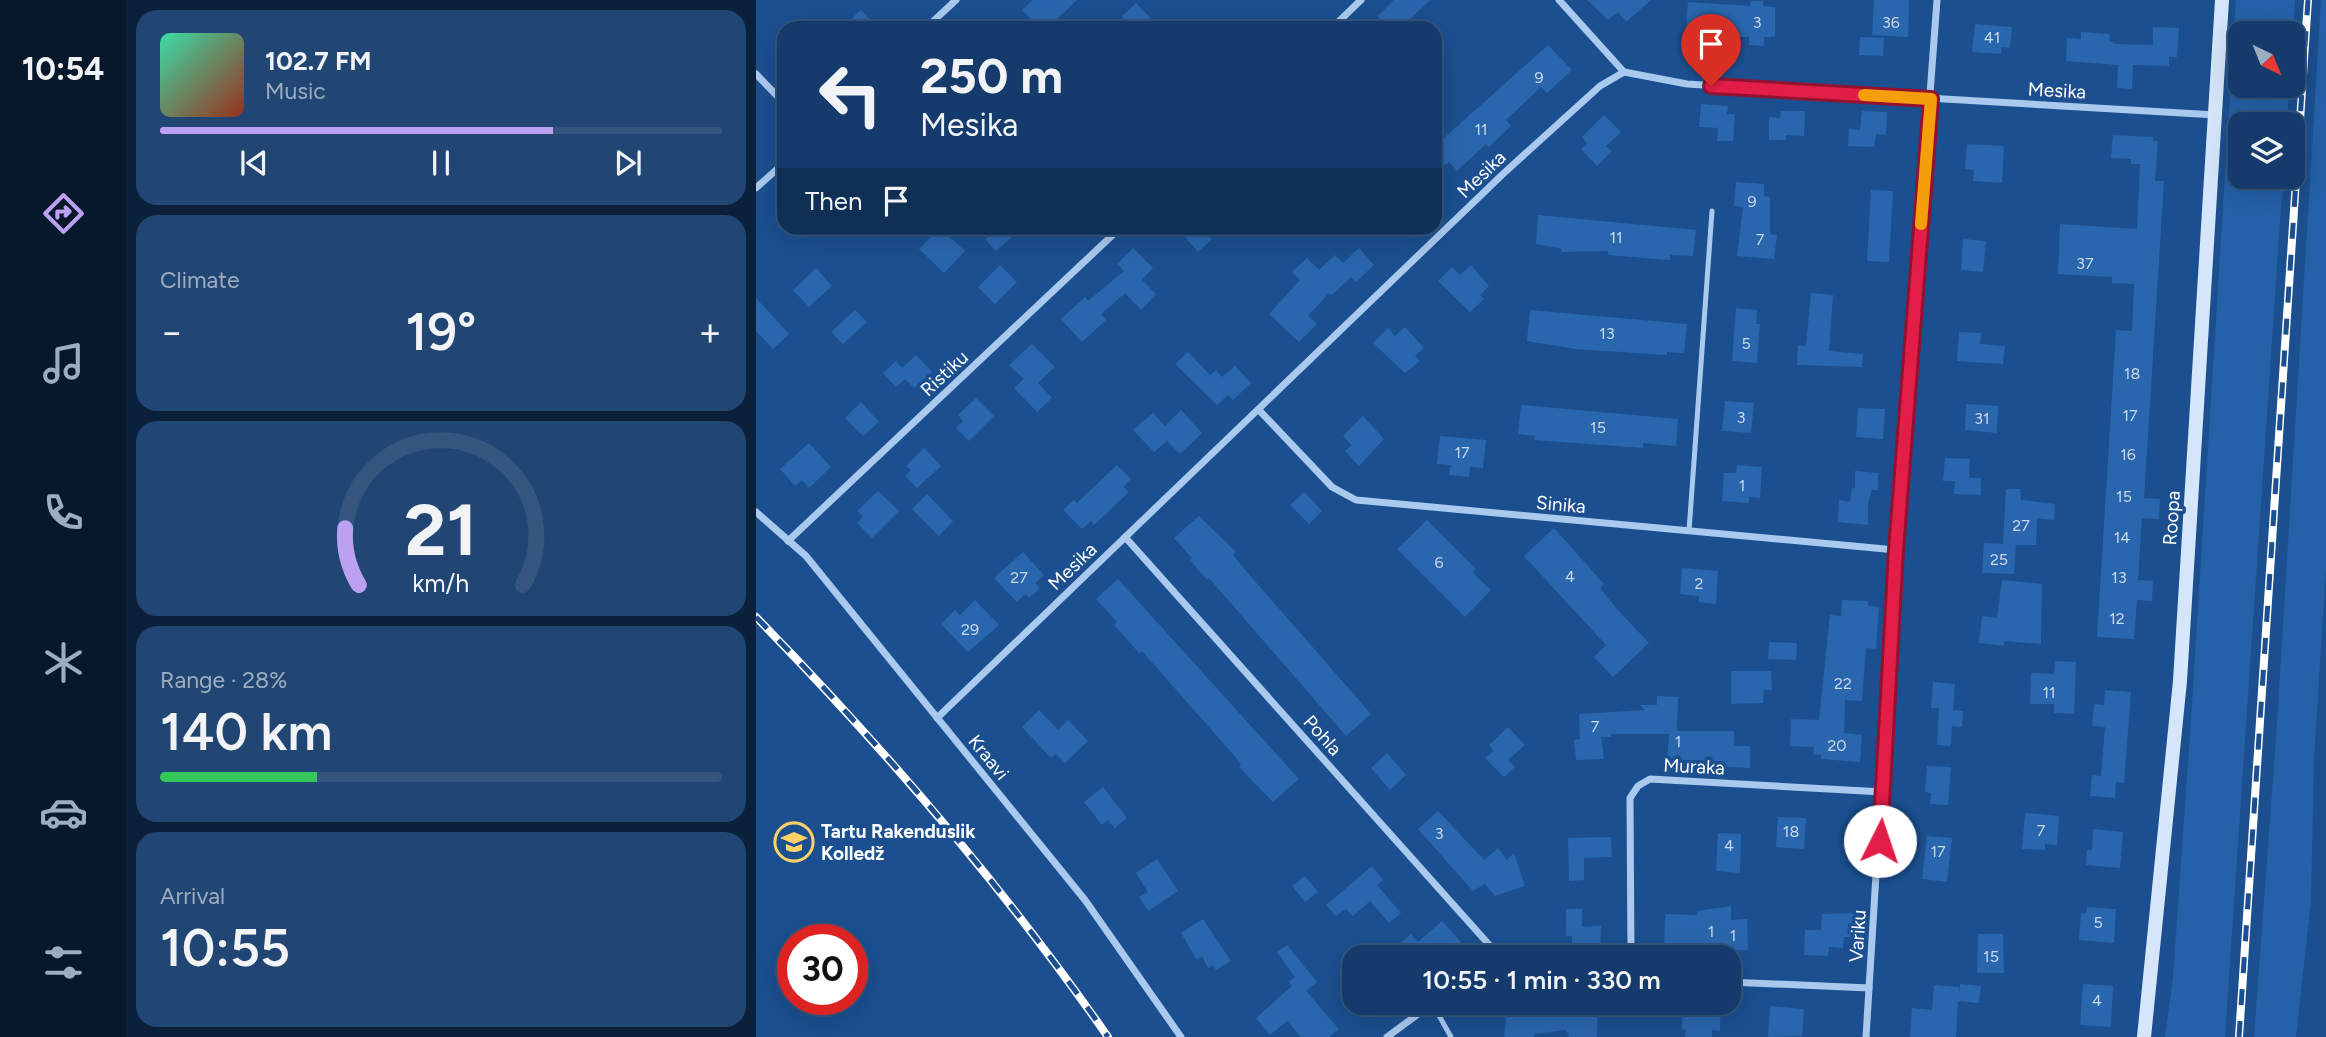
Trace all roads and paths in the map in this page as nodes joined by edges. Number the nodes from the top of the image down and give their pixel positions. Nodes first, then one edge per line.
1 (956, 0) edge
2 (1361, 0) edge
3 (1559, 0) edge
4 (1937, 0) edge
5 (2222, 0) edge
6 (934, 21) edge
7 (1339, 21) edge
8 (1624, 72) junction
9 (756, 74) edge
10 (777, 96) edge
11 (1931, 99) junction
12 (2216, 115) junction
13 (777, 169) edge
14 (756, 188) edge
15 (1712, 211) dead end
16 (1442, 233) edge
17 (1114, 235) edge
18 (1440, 235) edge
19 (1259, 410) junction
20 (756, 512) edge
21 (1689, 531) junction
22 (1125, 537) junction
23 (788, 541) junction
24 (1896, 550) junction
25 (937, 718) junction
26 (1883, 792) junction
27 (1489, 945) edge
28 (1631, 945) edge
29 (1741, 983) edge
30 (1869, 988) junction
31 (1416, 1015) edge
32 (1439, 1015) edge
33 (1181, 1037) edge
34 (1387, 1037) edge
35 (1451, 1037) edge
36 (1866, 1037) edge
37 (2144, 1037) edge

1 - 6 street
2 - 7 street
3 - 8 street
4 - 11 street, Variku
5 - 12 street, Roopa
8 - 11 street, Mesika
8 - 16 street, Mesika
9 - 10 street
11 - 12 street, Mesika
11 - 24 street, Variku
12 - 37 street, Roopa
13 - 14 street
15 - 21 lane
17 - 23 street, Ristiku
18 - 19 street, Mesika
19 - 21 street, Sinika
19 - 22 street, Mesika
20 - 23 street, Kraavi
21 - 24 street, Sinika
22 - 25 street, Mesika
22 - 27 street, Pohla
23 - 25 street, Kraavi
24 - 26 street, Variku
25 - 33 street, Kraavi
26 - 28 street, Muraka
26 - 30 street, Variku
29 - 30 street
30 - 36 street, Variku
31 - 34 street
32 - 35 lane

